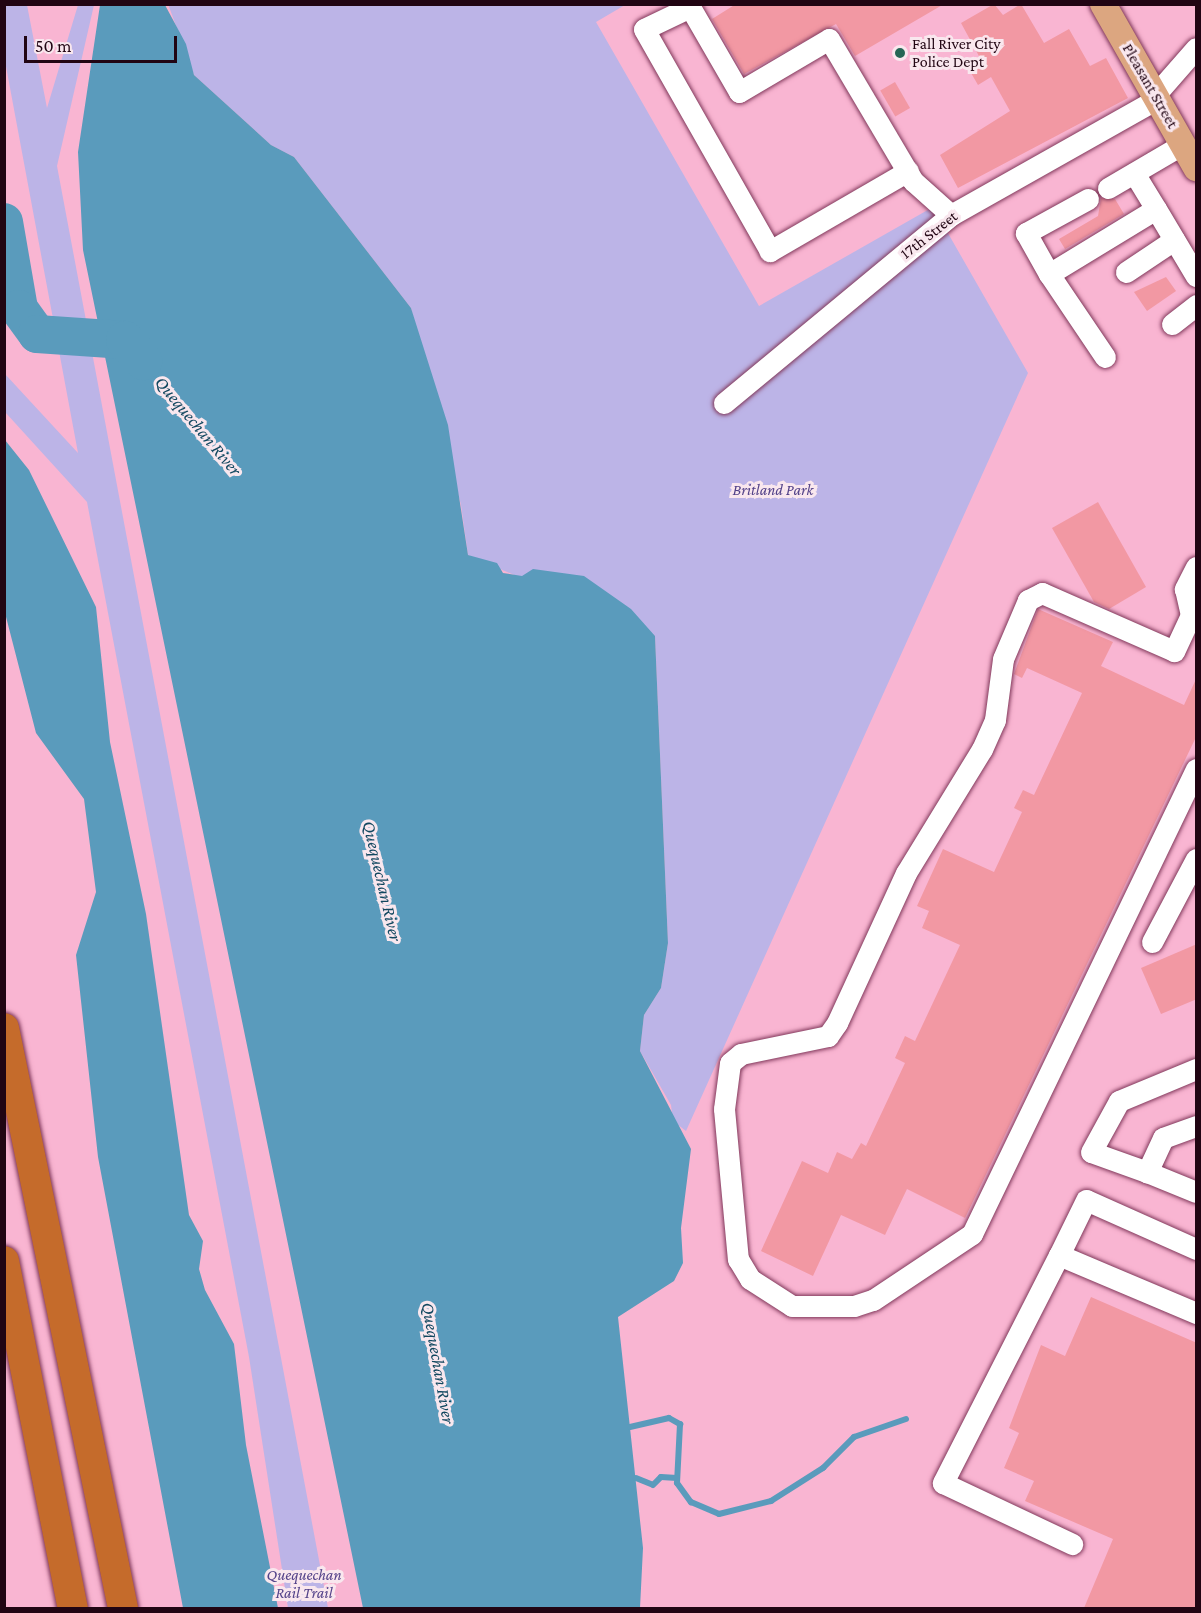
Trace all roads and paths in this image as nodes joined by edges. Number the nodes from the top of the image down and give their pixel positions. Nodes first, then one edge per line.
1 (1103, 4) edge
2 (692, 6) edge
3 (1197, 48) edge
4 (1156, 97) junction
5 (1183, 144) junction
6 (1197, 168) edge
7 (908, 171) junction
8 (1134, 173) junction
9 (1108, 188) dead end
10 (1089, 200) dead end
11 (1156, 209) junction
12 (951, 215) junction
13 (1185, 248) edge
14 (1126, 272) dead end
15 (1049, 274) junction
16 (1197, 276) edge
17 (1197, 305) edge
18 (1172, 324) dead end
19 (1105, 357) dead end
20 (724, 404) dead end
21 (1197, 567) edge
22 (1197, 769) edge
23 (1197, 859) edge
24 (1152, 942) dead end
25 (4, 1028) edge
26 (1197, 1069) edge
27 (1197, 1126) edge
28 (1147, 1172) junction
29 (1197, 1192) edge
30 (1197, 1249) edge
31 (1059, 1255) junction
32 (4, 1261) edge
33 (1197, 1313) edge
34 (1072, 1545) dead end
35 (73, 1608) edge
36 (123, 1608) edge

1 - 4 main road, Pleasant Street
2 - 7 street
2 - 7 street
3 - 4 street, 17th Street
4 - 5 main road, Pleasant Street
4 - 12 street, 17th Street
5 - 6 main road, Pleasant Street
5 - 8 street
7 - 12 street
8 - 9 street
8 - 11 street
10 - 15 street
11 - 13 street
11 - 15 street
12 - 20 street, 17th Street
13 - 14 street
13 - 16 street
15 - 19 street
17 - 18 street
21 - 22 street
23 - 24 street
25 - 36 highway
26 - 28 street
27 - 28 street
28 - 29 street
30 - 31 street
31 - 33 street
31 - 34 street
32 - 35 highway

